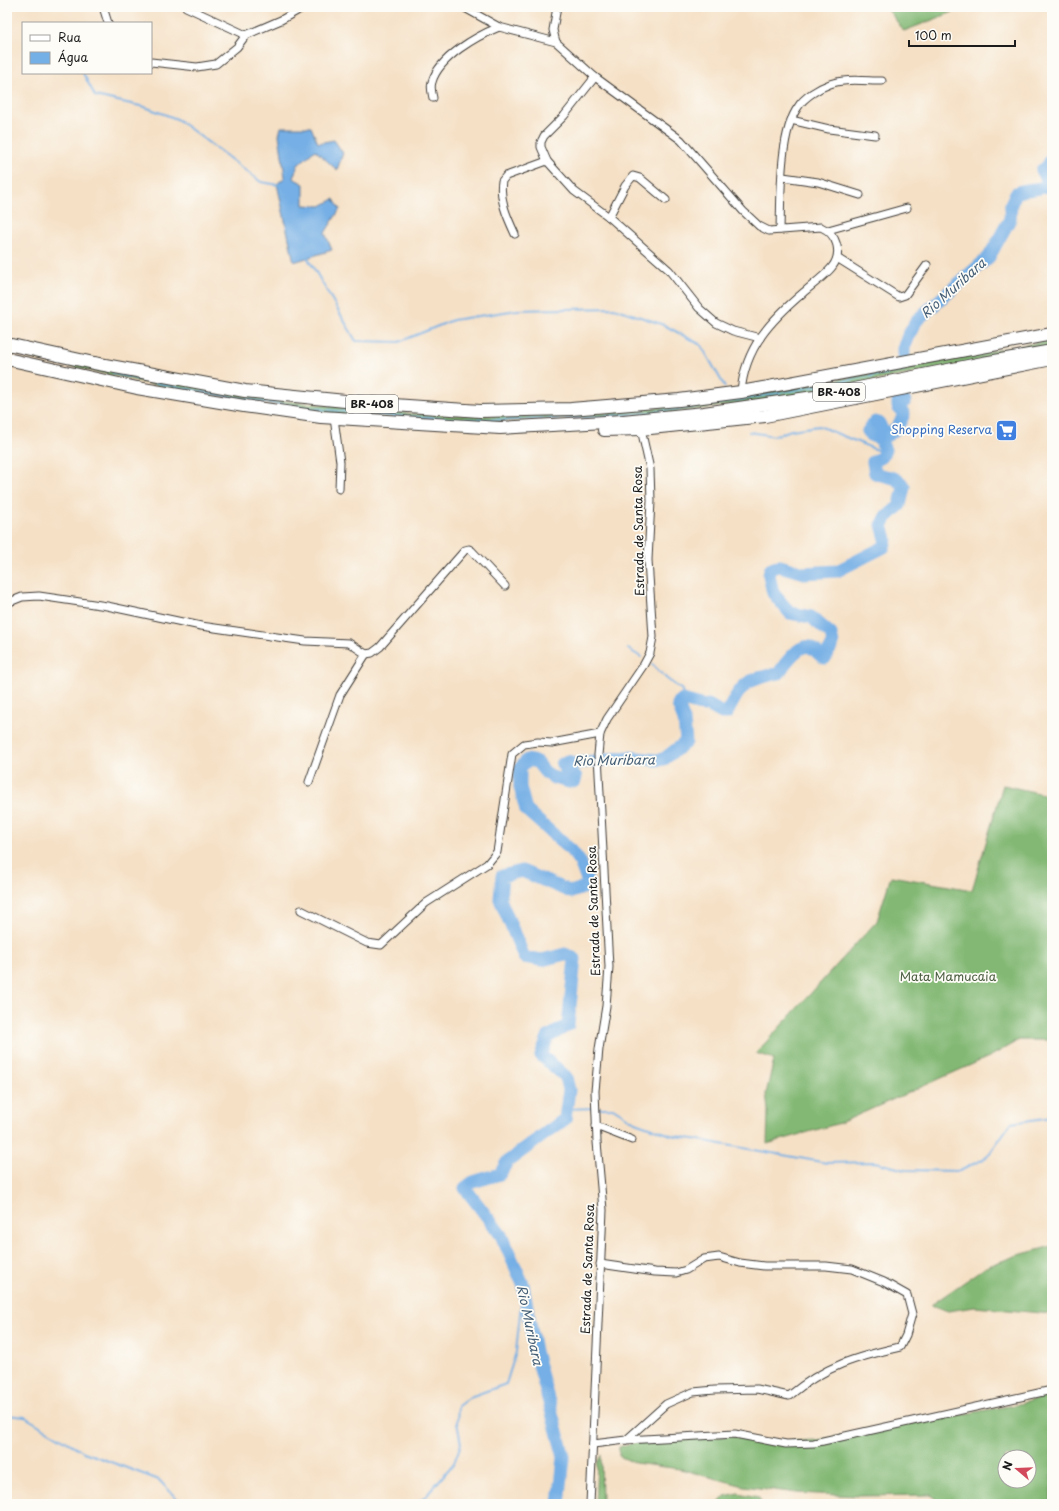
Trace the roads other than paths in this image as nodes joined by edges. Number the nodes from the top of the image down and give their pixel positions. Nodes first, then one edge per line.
1 (103, 7) edge
2 (186, 7) edge
3 (304, 7) edge
4 (463, 7) edge
5 (557, 7) edge
6 (108, 22) edge
7 (499, 27) junction
8 (246, 35) junction
9 (556, 42) junction
10 (152, 62) edge
11 (596, 77) junction
12 (882, 80) dead end
13 (433, 98) dead end
14 (791, 120) junction
15 (875, 135) dead end
16 (547, 161) junction
17 (783, 177) junction
18 (860, 195) dead end
19 (666, 200) dead end
20 (907, 208) dead end
21 (609, 217) junction
22 (780, 230) junction
23 (828, 230) junction
24 (515, 234) dead end
25 (836, 258) junction
26 (927, 265) dead end
27 (1052, 334) edge
28 (760, 338) junction
29 (7, 344) edge
30 (1052, 351) edge
31 (7, 359) edge
32 (1052, 359) edge
33 (740, 392) junction
34 (334, 418) junction
35 (406, 423) junction
36 (641, 429) junction
37 (339, 489) dead end
38 (506, 586) dead end
39 (7, 603) edge
40 (366, 654) junction
41 (600, 734) junction
42 (309, 782) dead end
43 (301, 910) dead end
44 (596, 1126) junction
45 (632, 1140) dead end
46 (600, 1264) junction
47 (1052, 1390) edge
48 (626, 1440) junction
49 (593, 1444) junction
50 (590, 1504) edge

1 - 6 street
2 - 8 street
3 - 8 street
4 - 7 street
5 - 9 street
7 - 9 street
7 - 13 street
8 - 10 street
9 - 11 street
11 - 16 street
11 - 22 street
12 - 14 street
14 - 15 street
14 - 17 street
16 - 21 street
16 - 24 street
17 - 18 street
17 - 22 street
19 - 21 street
20 - 23 street
21 - 28 street
22 - 23 street
23 - 25 street
25 - 26 street
25 - 28 street
27 - 33 highway, BR-408
28 - 33 street
29 - 33 highway, BR-408
30 - 35 highway, BR-408
31 - 34 highway, BR-408
32 - 36 highway
34 - 35 highway, BR-408
34 - 37 street
35 - 36 highway
36 - 41 street, Estrada de Santa Rosa
38 - 40 street
39 - 40 street
40 - 42 street
41 - 43 street
41 - 44 street, Estrada de Santa Rosa
44 - 45 street
44 - 46 street, Estrada de Santa Rosa
46 - 48 street
46 - 49 street, Estrada de Santa Rosa
47 - 48 street
48 - 49 street
49 - 50 street, Estrada de Santa Rosa

